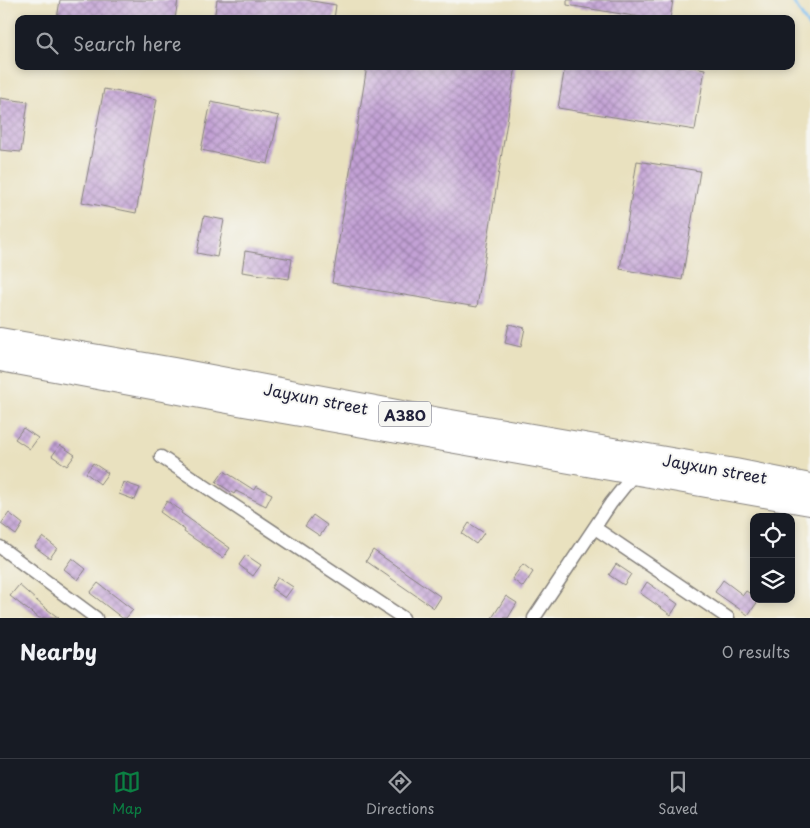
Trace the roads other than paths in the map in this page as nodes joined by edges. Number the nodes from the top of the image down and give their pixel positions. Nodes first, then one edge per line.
1 (0, 340) edge
2 (0, 358) edge
3 (162, 457) dead end
4 (635, 473) junction
5 (810, 486) edge
6 (810, 504) edge
7 (596, 528) junction
8 (0, 547) edge
9 (96, 618) edge
10 (402, 618) edge
11 (534, 618) edge
12 (728, 618) edge

1 - 5 highway, Jayxun street / A380
2 - 4 highway, Jayxun street / A380
3 - 10 street
4 - 6 highway, Jayxun street / A380
4 - 7 street
7 - 11 street
7 - 12 street
8 - 9 street

